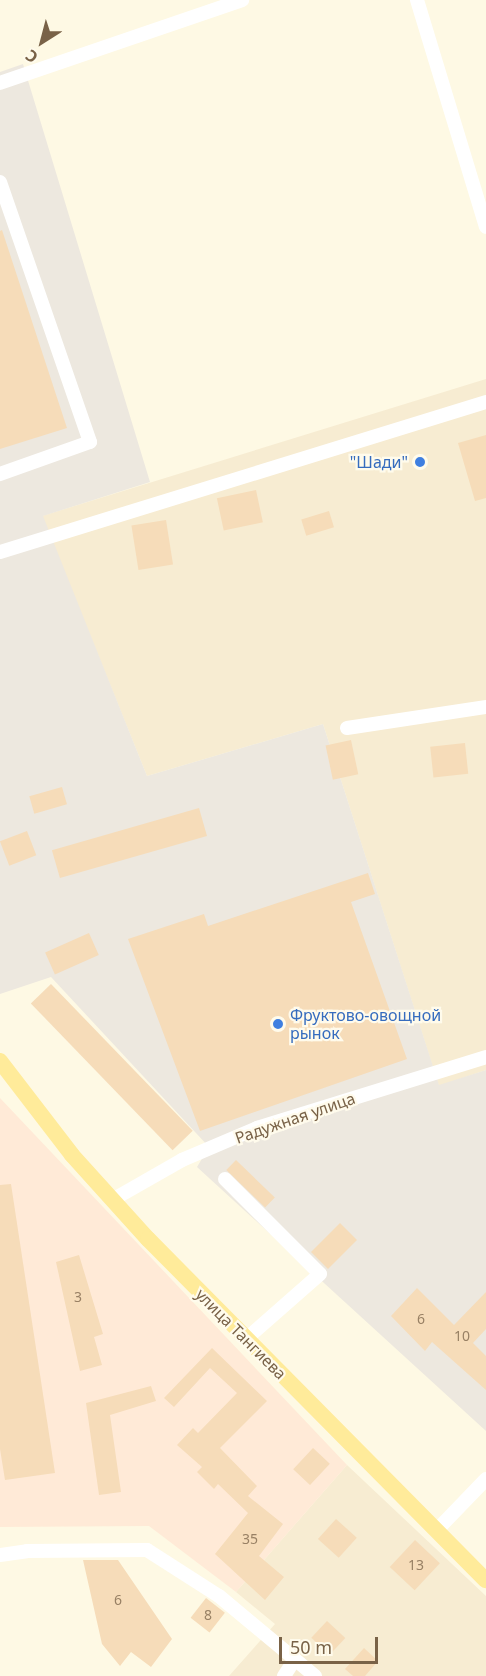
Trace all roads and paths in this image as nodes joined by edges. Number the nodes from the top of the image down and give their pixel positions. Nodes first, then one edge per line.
1 (242, 0) edge
2 (417, 0) edge
3 (0, 83) edge
4 (0, 182) edge
5 (486, 227) edge
6 (486, 402) edge
7 (0, 474) edge
8 (0, 552) edge
9 (486, 707) edge
10 (347, 728) dead end
11 (486, 1057) edge
12 (0, 1061) edge
13 (5, 1074) edge
14 (225, 1179) dead end
15 (112, 1200) junction
16 (246, 1339) junction
17 (486, 1479) edge
18 (436, 1531) junction
19 (0, 1555) edge
20 (483, 1572) edge
21 (295, 1659) junction
22 (284, 1676) edge
23 (315, 1676) edge

1 - 3 street
2 - 5 street
4 - 7 street
6 - 8 street
9 - 10 street
11 - 15 street, Радужная улица
12 - 13 main road, улица Тангиева
13 - 15 main road, улица Тангиева
14 - 16 street
15 - 16 main road, улица Тангиева
16 - 18 main road, улица Тангиева
17 - 18 street
18 - 20 main road, улица Тангиева
19 - 21 street
21 - 22 street
21 - 23 street

